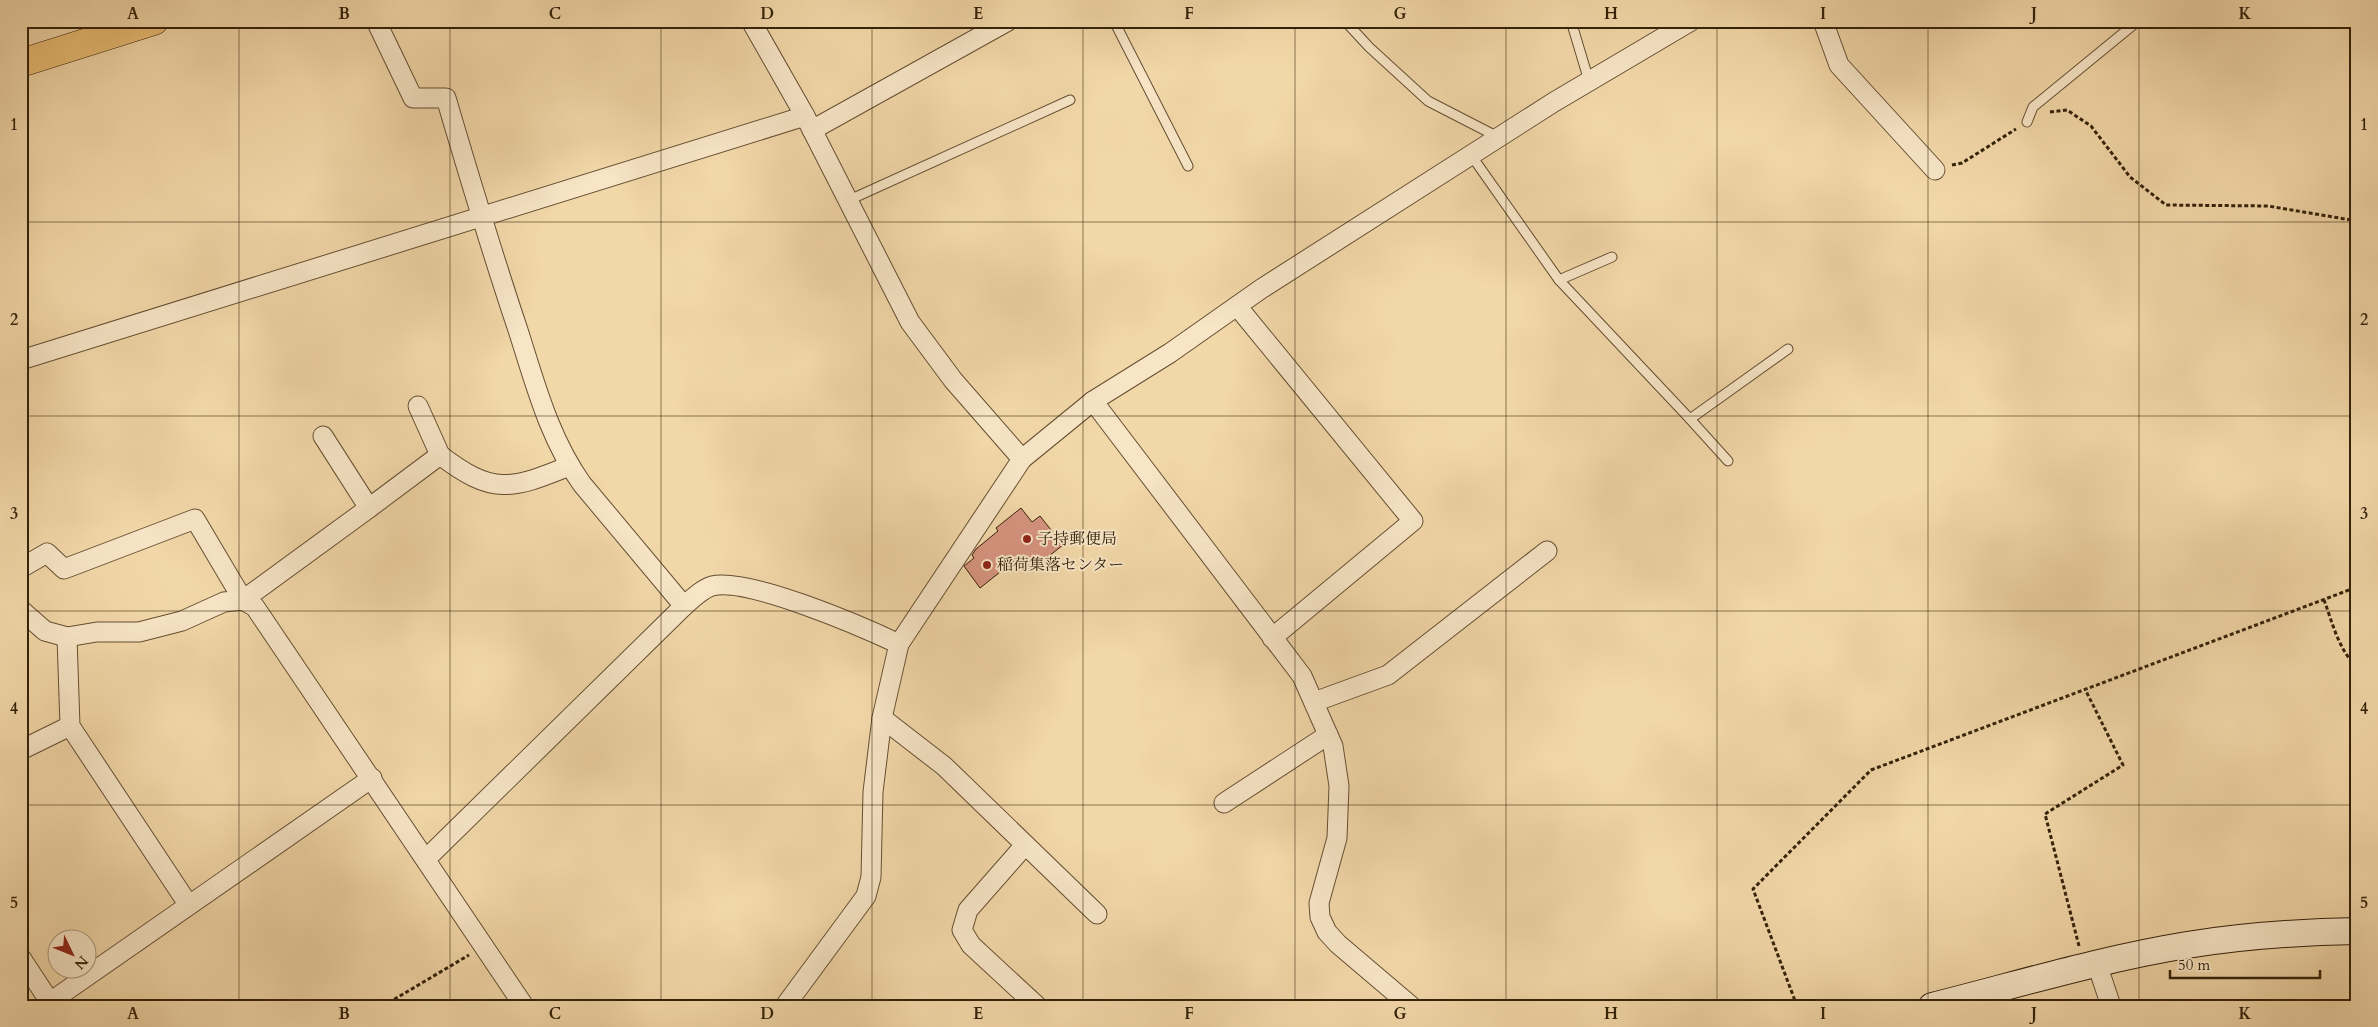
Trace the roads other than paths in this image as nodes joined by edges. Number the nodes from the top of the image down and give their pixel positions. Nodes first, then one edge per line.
1 (154, 21) edge
2 (376, 21) edge
3 (752, 21) edge
4 (1008, 21) edge
5 (1114, 21) edge
6 (1345, 21) edge
7 (1571, 21) edge
8 (1690, 21) edge
9 (1823, 21) edge
10 (2138, 21) edge
11 (21, 63) edge
12 (1589, 81) junction
13 (1070, 100) dead end
14 (2026, 122) road end
15 (808, 123) junction
16 (1498, 137) junction
17 (1471, 155) junction
18 (1188, 166) dead end
19 (1935, 170) road end
20 (847, 201) junction
21 (481, 218) junction
22 (1612, 257) dead end
23 (1559, 280) junction
24 (1237, 306) junction
25 (1788, 349) dead end
26 (21, 360) edge
27 (1093, 401) junction
28 (418, 406) dead end
29 (1690, 419) junction
30 (323, 436) dead end
31 (440, 455) junction
32 (1022, 459) junction
33 (1728, 461) dead end
34 (569, 466) junction
35 (369, 508) junction
36 (1547, 552) dead end
37 (21, 568) edge
38 (243, 600) junction
39 (684, 606) junction
40 (21, 610) edge
41 (67, 637) junction
42 (1272, 638) junction
43 (899, 644) junction
44 (1314, 702) junction
45 (882, 718) junction
46 (70, 726) junction
47 (1328, 735) junction
48 (21, 750) edge
49 (372, 778) junction
50 (1224, 803) dead end
51 (1025, 845) junction
52 (426, 859) junction
53 (188, 904) junction
54 (1097, 914) dead end
55 (2357, 931) edge
56 (21, 958) edge
57 (2090, 966) junction
58 (524, 1006) edge
59 (785, 1006) edge
60 (1037, 1006) edge
61 (1411, 1006) edge
62 (1932, 1006) edge
63 (2112, 1006) edge

1 - 11 main road
2 - 21 street
3 - 15 street
4 - 15 street
5 - 18 lane
6 - 16 lane
7 - 12 lane
8 - 12 street
9 - 19 street
10 - 14 lane
12 - 16 street
13 - 20 lane
15 - 20 street
15 - 21 street
16 - 17 street
17 - 23 lane
17 - 24 street
20 - 32 street
21 - 26 street
21 - 34 street
22 - 23 lane
23 - 29 lane
24 - 27 street
24 - 42 street
25 - 29 lane
27 - 32 street
27 - 42 street
28 - 31 street
29 - 33 lane
30 - 35 street
31 - 34 street
31 - 35 street
32 - 43 street
34 - 39 street
35 - 38 street
36 - 44 street
37 - 38 street
38 - 41 street
38 - 49 street
39 - 43 street
39 - 52 street
40 - 41 street
41 - 46 street
42 - 44 street
43 - 45 street
44 - 47 street
45 - 51 street
45 - 59 street
46 - 48 street
46 - 53 street
47 - 50 street
47 - 61 street
49 - 52 street
49 - 53 street
51 - 54 street
51 - 60 street
52 - 58 street
53 - 56 street
55 - 57 street
57 - 62 street
57 - 63 street

